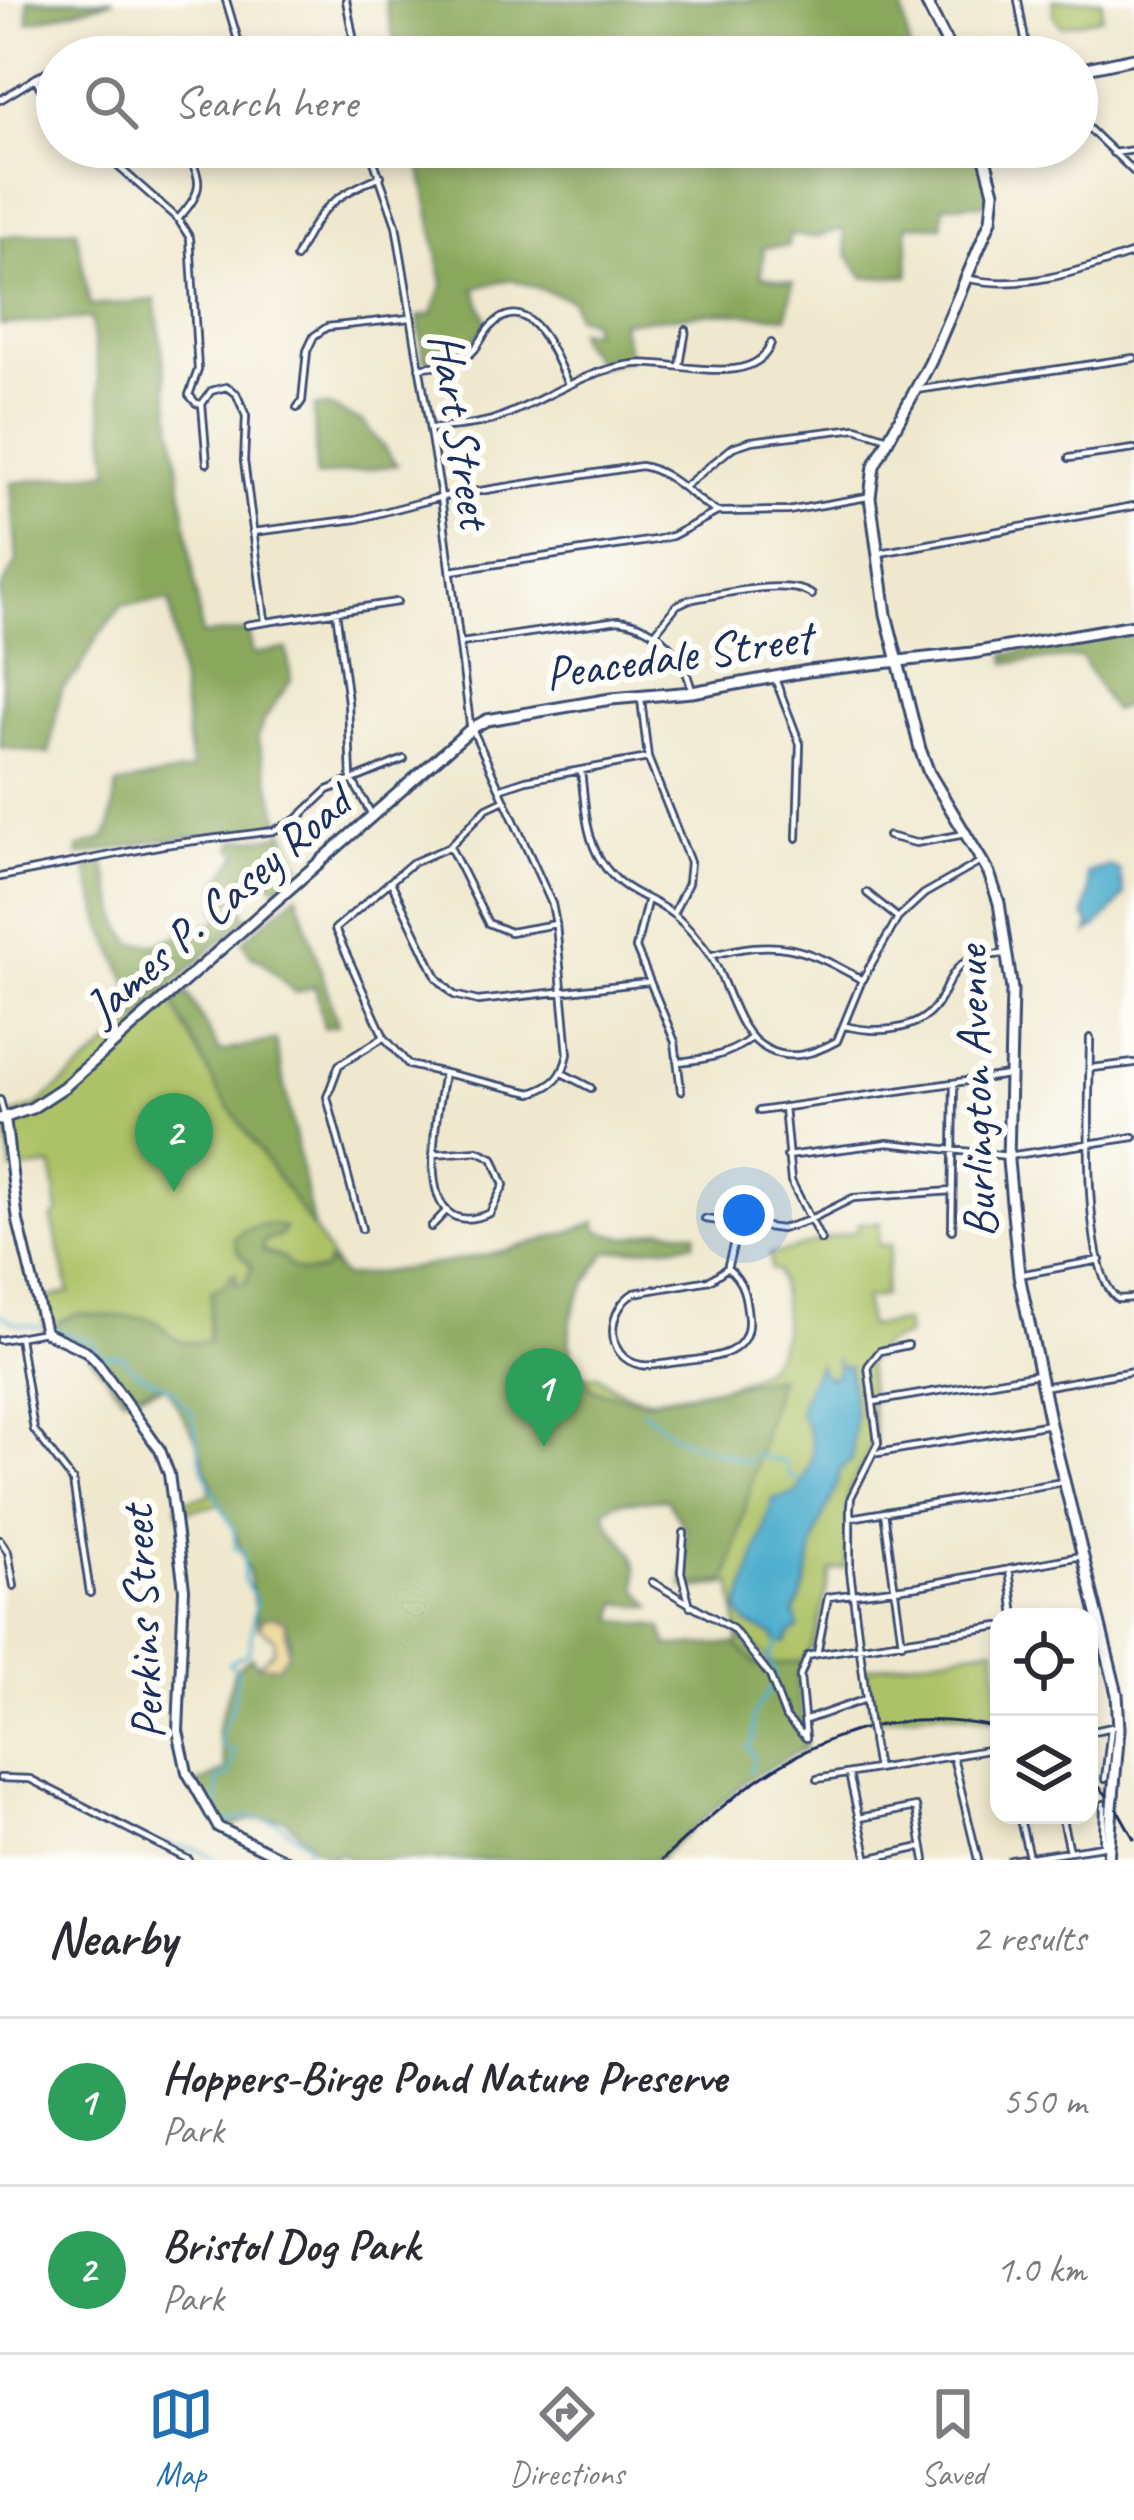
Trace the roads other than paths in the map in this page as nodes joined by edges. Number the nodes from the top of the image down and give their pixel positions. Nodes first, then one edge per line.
1 (226, 0) edge
2 (346, 0) edge
3 (925, 0) edge
4 (1018, 0) edge
5 (237, 36) edge
6 (353, 36) edge
7 (943, 36) edge
8 (1024, 36) edge
9 (1134, 58) edge
10 (1098, 66) edge
11 (36, 79) edge
12 (0, 100) edge
13 (1098, 138) edge
14 (1134, 150) edge
15 (1113, 153) junction
16 (120, 168) edge
17 (195, 168) edge
18 (378, 168) edge
19 (988, 168) edge
20 (1134, 172) edge
21 (381, 176) junction
22 (178, 219) junction
23 (1134, 253) edge
24 (296, 258) dead end
25 (966, 278) junction
26 (410, 317) junction
27 (686, 330) dead end
28 (771, 344) dead end
29 (1134, 358) edge
30 (680, 365) junction
31 (419, 368) junction
32 (568, 384) junction
33 (916, 390) junction
34 (202, 404) junction
35 (298, 408) dead end
36 (431, 429) junction
37 (888, 438) junction
38 (1134, 449) edge
39 (1069, 458) dead end
40 (207, 464) dead end
41 (682, 489) junction
42 (441, 496) junction
43 (869, 497) junction
44 (1134, 506) edge
45 (716, 512) junction
46 (253, 532) junction
47 (877, 553) junction
48 (452, 572) junction
49 (812, 595) dead end
50 (397, 602) dead end
51 (336, 610) junction
52 (265, 620) junction
53 (247, 625) dead end
54 (1134, 625) edge
55 (653, 634) junction
56 (460, 643) junction
57 (896, 661) junction
58 (774, 676) junction
59 (692, 692) junction
60 (641, 697) junction
61 (472, 728) junction
62 (648, 758) junction
63 (404, 759) dead end
64 (580, 772) junction
65 (350, 778) junction
66 (499, 789) junction
67 (504, 800) junction
68 (372, 815) junction
69 (965, 834) junction
70 (888, 836) dead end
71 (797, 838) dead end
72 (449, 847) junction
73 (982, 861) junction
74 (0, 877) edge
75 (391, 882) junction
76 (867, 893) dead end
77 (647, 902) junction
78 (673, 914) junction
79 (898, 918) junction
80 (556, 924) junction
81 (1007, 954) junction
82 (710, 956) junction
83 (862, 980) junction
84 (648, 982) junction
85 (563, 993) junction
86 (845, 1027) junction
87 (385, 1037) junction
88 (751, 1038) junction
89 (1090, 1038) dead end
90 (678, 1062) junction
91 (1134, 1063) edge
92 (1090, 1069) junction
93 (444, 1073) junction
94 (564, 1074) junction
95 (1008, 1075) junction
96 (954, 1083) junction
97 (591, 1088) dead end
98 (681, 1091) dead end
99 (0, 1100) edge
100 (784, 1108) junction
101 (759, 1111) dead end
102 (3, 1119) edge
103 (1134, 1137) edge
104 (1088, 1144) junction
105 (954, 1153) junction
106 (433, 1154) junction
107 (787, 1156) junction
108 (1008, 1156) junction
109 (952, 1191) junction
110 (736, 1200) dead end
111 (446, 1211) junction
112 (705, 1219) dead end
113 (811, 1220) junction
114 (736, 1225) junction
115 (431, 1227) dead end
116 (362, 1229) dead end
117 (952, 1230) dead end
118 (821, 1240) dead end
119 (1100, 1260) junction
120 (727, 1268) junction
121 (1019, 1274) junction
122 (1134, 1298) edge
123 (45, 1332) junction
124 (19, 1337) junction
125 (0, 1340) edge
126 (908, 1345) dead end
127 (1134, 1371) edge
128 (1039, 1374) junction
129 (1042, 1387) junction
130 (872, 1402) junction
131 (1050, 1424) junction
132 (875, 1453) junction
133 (1063, 1482) junction
134 (884, 1512) junction
135 (850, 1518) junction
136 (684, 1533) dead end
137 (0, 1540) edge
138 (1081, 1556) junction
139 (1010, 1569) junction
140 (652, 1582) dead end
141 (14, 1586) dead end
142 (895, 1589) junction
143 (90, 1593) dead end
144 (853, 1594) junction
145 (691, 1606) junction
146 (1014, 1608) edge
147 (990, 1627) edge
148 (1103, 1641) junction
149 (902, 1642) junction
150 (1098, 1642) edge
151 (859, 1648) junction
152 (817, 1654) junction
153 (866, 1699) junction
154 (806, 1720) junction
155 (1119, 1725) junction
156 (1098, 1730) edge
157 (990, 1750) edge
158 (953, 1757) junction
159 (877, 1769) junction
160 (849, 1774) junction
161 (0, 1778) edge
162 (1105, 1778) dead end
163 (818, 1779) dead end
164 (859, 1818) junction
165 (1021, 1824) edge
166 (1063, 1824) edge
167 (1106, 1845) junction
168 (922, 1846) junction
169 (1070, 1851) junction
170 (1029, 1857) edge
171 (868, 1859) edge
172 (189, 1860) edge
173 (285, 1860) edge
174 (926, 1860) edge
175 (978, 1860) edge
176 (1011, 1860) edge
177 (1108, 1860) edge

1 - 5 street
2 - 6 street
3 - 7 main road
4 - 8 street
9 - 10 main road
11 - 12 street
13 - 15 street
14 - 15 street
15 - 20 street
16 - 22 street
17 - 22 street
18 - 21 street, Hart Street
19 - 25 main road, Burlington Avenue
21 - 24 street
21 - 26 street, Hart Street
22 - 34 street
23 - 25 street
25 - 33 main road, Burlington Avenue
26 - 31 street, Hart Street
26 - 35 street
27 - 30 street
28 - 30 street
29 - 33 street
30 - 32 street
31 - 32 street
31 - 36 street, Hart Street
32 - 36 street
33 - 37 main road, Burlington Avenue
34 - 40 street
34 - 46 street
36 - 42 street, Hart Street
37 - 41 street
37 - 43 main road, Burlington Avenue
38 - 39 street
41 - 42 street
41 - 45 street
42 - 46 street
42 - 48 street, Hart Street
43 - 45 street
43 - 47 main road, Burlington Avenue
44 - 47 street
45 - 48 street
46 - 52 street
47 - 57 main road, Burlington Avenue
48 - 56 street, Hart Street
49 - 55 street
50 - 51 street
51 - 52 street
51 - 65 street
52 - 53 street
54 - 57 main road, Peacedale Street
55 - 56 street
55 - 59 street
56 - 61 street, Hart Street
57 - 58 main road, Peacedale Street
57 - 69 main road, Burlington Avenue
58 - 59 main road, Peacedale Street
58 - 71 street
59 - 60 main road, Peacedale Street
60 - 61 main road, Peacedale Street
60 - 62 street
61 - 66 street, Hart Street
61 - 68 main road, James P. Casey Road
62 - 64 street
62 - 78 street
63 - 65 street
64 - 66 street
64 - 77 street
65 - 68 street
65 - 74 street
66 - 67 street, Hart Street
67 - 72 street
67 - 80 street, Hart Street
68 - 102 main road, James P. Casey Road
69 - 70 street
69 - 73 main road, Burlington Avenue
72 - 75 street
72 - 80 street
73 - 79 street
73 - 81 main road, Burlington Avenue
75 - 85 street
75 - 87 street
76 - 79 street
77 - 78 street
77 - 84 street
78 - 82 street
79 - 83 street
80 - 85 street, Hart Street
81 - 86 street
81 - 95 main road, Burlington Avenue
82 - 83 street
82 - 88 street
83 - 86 street
84 - 85 street
84 - 90 street
85 - 94 street, Hart Street
86 - 88 street
87 - 93 street
87 - 116 street
88 - 90 street
89 - 92 street
90 - 98 street
91 - 92 street
92 - 104 street
93 - 94 street
93 - 106 street
94 - 97 street
95 - 96 street
95 - 108 main road, Burlington Avenue
96 - 100 street
96 - 105 street
99 - 102 street
100 - 101 street
100 - 107 street
102 - 123 street
103 - 104 street
104 - 108 street
104 - 119 street
105 - 107 street
105 - 108 street
105 - 109 street
106 - 111 street
106 - 111 street
107 - 113 street
108 - 121 main road, Burlington Avenue
109 - 113 street
109 - 117 street
110 - 114 street
111 - 115 street
112 - 114 street
113 - 114 street
113 - 118 street
114 - 120 street
119 - 121 street
119 - 122 street
120 - 120 street
121 - 128 main road, Burlington Avenue
123 - 124 street
123 - 173 street, Perkins Street
124 - 125 street
124 - 143 street
126 - 130 street
127 - 129 street
128 - 129 main road, Burlington Avenue
128 - 130 street
129 - 131 main road, Burlington Avenue
130 - 132 street
131 - 132 street
131 - 133 main road, Burlington Avenue
132 - 135 street
133 - 134 street
133 - 138 main road, Burlington Avenue
134 - 135 street
134 - 142 street
135 - 144 street
136 - 145 street
137 - 141 street
138 - 139 street
138 - 148 main road, Burlington Avenue
139 - 142 street
139 - 146 street
140 - 145 street
142 - 144 street
142 - 149 street
144 - 151 street
144 - 152 street
145 - 154 street
147 - 149 street
148 - 150 street
148 - 155 main road, Burlington Avenue
149 - 151 street
151 - 152 street
151 - 153 street
152 - 154 street
153 - 154 street
153 - 159 street, bridge
155 - 156 street
155 - 162 street, Burlington Avenue
155 - 167 main road, Burlington Avenue
157 - 158 street
158 - 159 street
158 - 175 street
159 - 160 street
160 - 163 street
160 - 164 street
161 - 172 street
164 - 168 street
164 - 171 street
165 - 170 street
166 - 169 street
167 - 169 street
167 - 177 main road, Burlington Avenue
168 - 171 street
168 - 174 street
169 - 170 street
170 - 176 street

